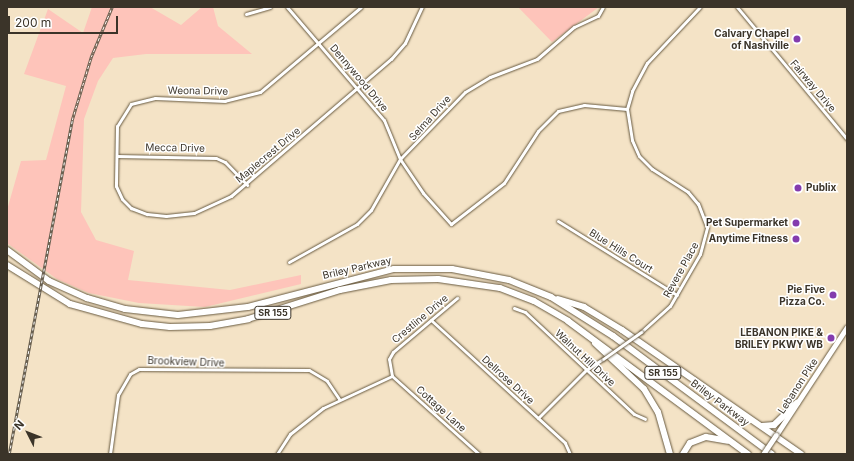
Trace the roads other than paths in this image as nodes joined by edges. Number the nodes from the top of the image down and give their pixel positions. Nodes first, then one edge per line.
1 (270, 7) edge
2 (287, 7) edge
3 (361, 7) edge
4 (422, 7) edge
5 (603, 7) edge
6 (700, 7) edge
7 (736, 7) edge
8 (246, 14) dead end
9 (319, 43) junction
10 (358, 89) junction
11 (627, 109) junction
12 (847, 139) edge
13 (117, 156) junction
14 (400, 159) junction
15 (247, 185) junction
16 (558, 221) dead end
17 (7, 250) edge
18 (289, 262) dead end
19 (7, 266) edge
20 (677, 295) junction
21 (551, 297) junction
22 (457, 298) dead end
23 (514, 308) dead end
24 (431, 320) junction
25 (847, 327) edge
26 (582, 330) junction
27 (586, 370) junction
28 (392, 376) junction
29 (339, 399) junction
30 (797, 403) junction
31 (538, 418) junction
32 (645, 420) dead end
33 (760, 425) junction
34 (776, 435) junction
35 (734, 443) junction
36 (110, 454) edge
37 (276, 454) edge
38 (479, 454) edge
39 (570, 454) edge
40 (670, 454) edge
41 (683, 454) edge
42 (748, 454) edge
43 (763, 454) edge
44 (772, 454) edge
45 (801, 454) edge

1 - 8 street
2 - 9 street, Dennywood Drive
3 - 9 street, Weona Drive
4 - 10 street, Maplecrest Drive
5 - 14 street, Selma Drive
6 - 11 street, Revere Place
7 - 12 street, Fairway Drive
9 - 10 street, Dennywood Drive
9 - 13 street, Weona Drive
10 - 14 street, Dennywood Drive
10 - 15 street, Maplecrest Drive
11 - 14 street, Dennywood Drive
11 - 20 street, Revere Place
13 - 15 street, Mecca Drive
13 - 15 street, Maplecrest Drive
14 - 18 street, Selma Drive
16 - 20 street, Blue Hills Court
17 - 21 highway, Briley Parkway / SR 155
19 - 26 highway, Briley Parkway / SR 155
20 - 27 street, Revere Place, bridge
21 - 33 highway
21 - 44 highway, Briley Parkway / SR 155
22 - 24 street, Crestline Drive
23 - 27 street, Walnut Hill Drive
24 - 28 street, Crestline Drive
24 - 31 street, Dellrose Drive
25 - 30 main road, Lebanon Pike
26 - 35 highway, Briley Parkway / SR 155
26 - 40 highway
27 - 31 street, Revere Place
27 - 32 street, Walnut Hill Drive
28 - 29 street
28 - 38 street, Cottage Lane
29 - 36 street, Brookview Drive
29 - 37 street
30 - 33 highway
30 - 34 main road, Lebanon Pike
31 - 39 street, Dellrose Drive
33 - 34 highway
34 - 43 main road, Lebanon Pike, bridge
34 - 45 highway
35 - 41 highway
35 - 42 highway, Briley Parkway / SR 155

